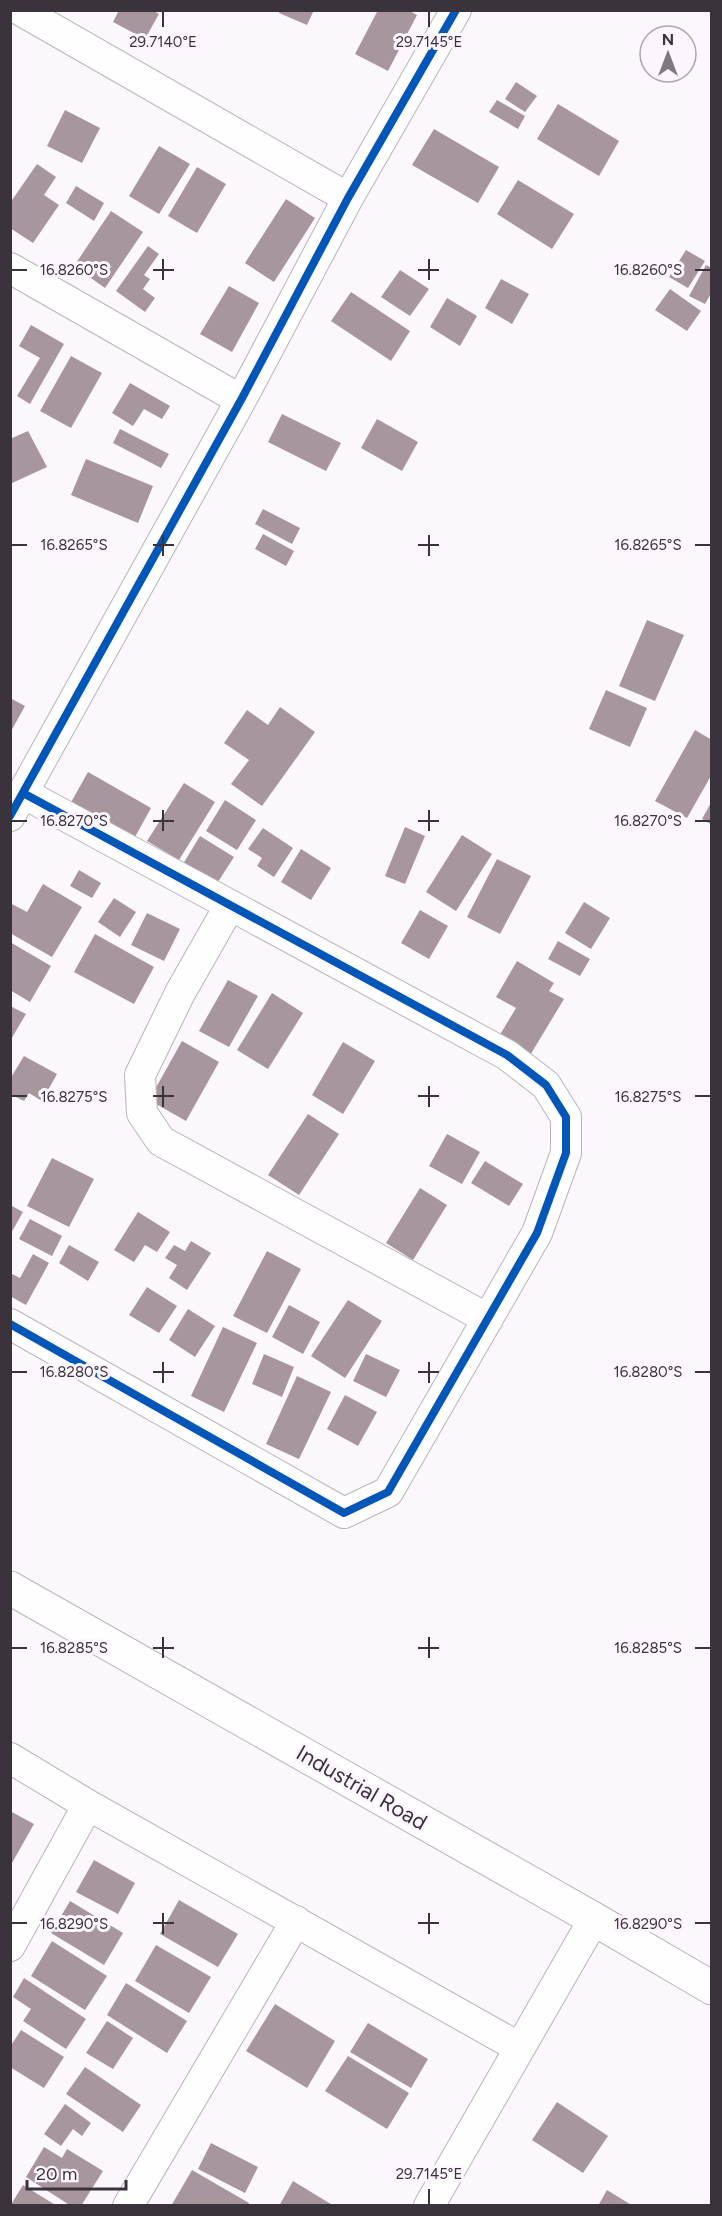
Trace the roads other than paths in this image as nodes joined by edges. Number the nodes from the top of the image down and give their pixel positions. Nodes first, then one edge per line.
1 (20, 10) edge
2 (456, 10) edge
3 (348, 198) junction
4 (10, 268) edge
5 (241, 400) junction
6 (17, 805) edge
7 (230, 905) junction
8 (488, 1319) junction
9 (10, 1324) edge
10 (10, 1588) edge
11 (10, 1758) edge
12 (88, 1805) junction
13 (594, 1919) junction
14 (296, 1921) junction
15 (10, 1946) edge
16 (711, 1988) edge
17 (520, 2048) junction
18 (128, 2205) edge
19 (429, 2205) edge

1 - 3 street
2 - 3 street
3 - 5 street
4 - 5 street
5 - 6 street
6 - 7 street
7 - 8 street
7 - 8 street
8 - 9 street
10 - 13 street, Industrial Road
11 - 12 street
12 - 14 street
12 - 15 street
13 - 16 street, Industrial Road
13 - 17 street
14 - 17 street
14 - 18 street
17 - 19 street

